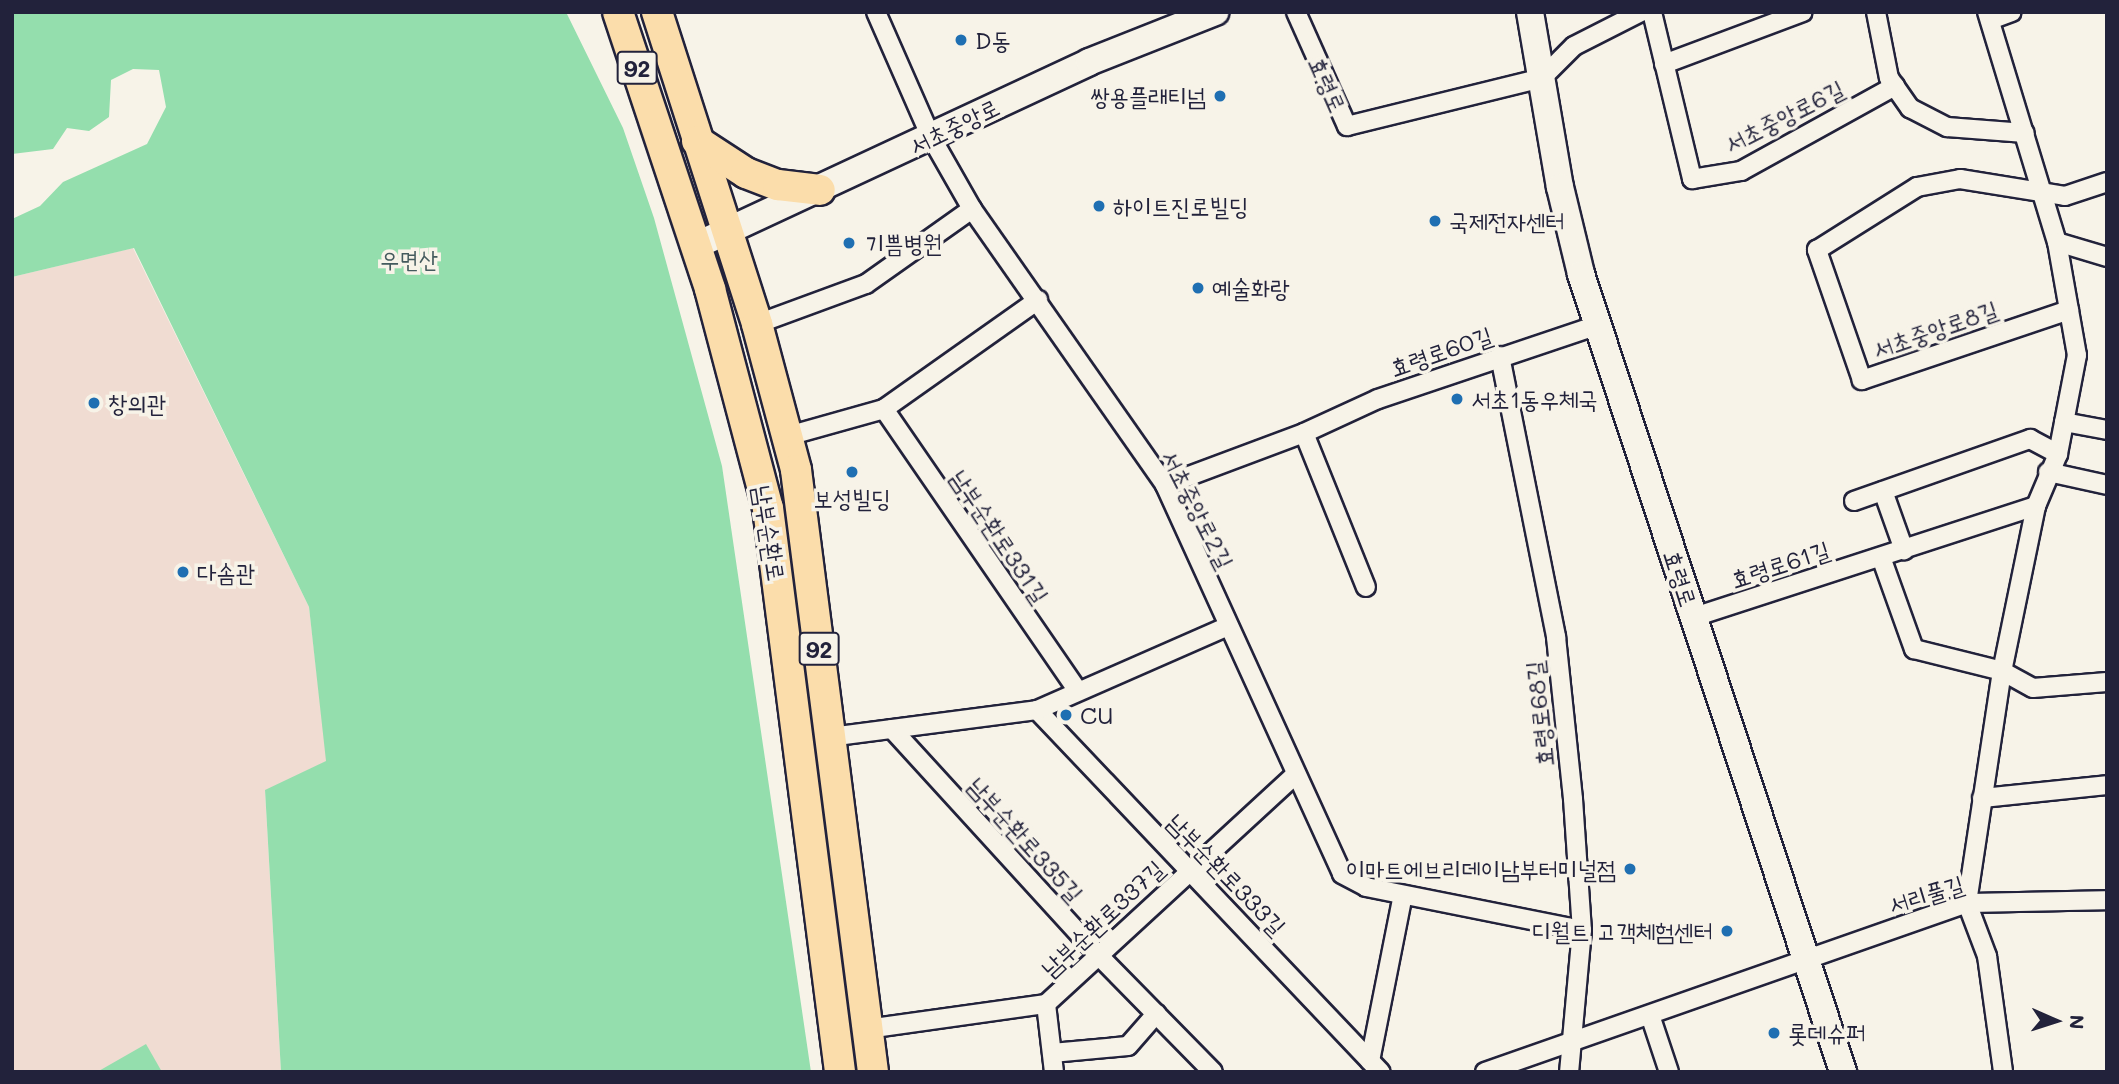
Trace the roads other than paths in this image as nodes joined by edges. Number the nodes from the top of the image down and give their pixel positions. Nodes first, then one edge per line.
1 (618, 12) edge
2 (657, 12) edge
3 (876, 12) edge
4 (1215, 12) edge
5 (1296, 12) edge
6 (1530, 12) edge
7 (1641, 12) edge
8 (1652, 12) edge
9 (1803, 12) edge
10 (1876, 12) edge
11 (2012, 12) edge
12 (1989, 16) edge
13 (1664, 64) junction
14 (1542, 78) junction
15 (1895, 86) junction
16 (656, 125) junction
17 (693, 127) junction
18 (2025, 133) junction
19 (931, 137) junction
20 (2107, 182) edge
21 (820, 190) junction
22 (2043, 195) junction
23 (972, 209) junction
24 (729, 233) junction
25 (2057, 242) junction
26 (695, 246) junction
27 (2107, 257) edge
28 (1038, 300) junction
29 (2069, 310) junction
30 (757, 324) junction
31 (1598, 325) junction
32 (1500, 356) junction
33 (884, 409) junction
34 (2064, 422) junction
35 (2107, 430) edge
36 (1304, 433) junction
37 (788, 436) junction
38 (2058, 454) junction
39 (2048, 472) junction
40 (1165, 485) junction
41 (2107, 485) edge
42 (1883, 491) junction
43 (1854, 501) dead end
44 (2036, 506) junction
45 (1904, 550) junction
46 (1881, 557) junction
47 (1366, 587) dead end
48 (1694, 617) junction
49 (1228, 626) junction
50 (2003, 671) junction
51 (2107, 682) edge
52 (1077, 690) junction
53 (1037, 710) junction
54 (892, 729) junction
55 (830, 737) junction
56 (1295, 775) junction
57 (2107, 785) edge
58 (1982, 798) junction
59 (1189, 870) junction
60 (1403, 894) junction
61 (2107, 900) edge
62 (1967, 903) junction
63 (1582, 930) junction
64 (1100, 957) junction
65 (1807, 961) junction
66 (1045, 1004) junction
67 (1156, 1014) junction
68 (1650, 1015) junction
69 (867, 1030) junction
70 (1572, 1043) junction
71 (1052, 1053) junction
72 (1375, 1067) edge
73 (839, 1072) edge
74 (873, 1072) edge
75 (1054, 1072) edge
76 (1213, 1072) edge
77 (1485, 1072) edge
78 (1569, 1072) edge
79 (1669, 1072) edge
80 (1843, 1072) edge
81 (2003, 1072) edge

1 - 16 main road, 남부순환로 / 92
2 - 17 main road, 남부순환로 / 92
3 - 19 street, 서초중앙로2길
4 - 19 main road, 서초중앙로
5 - 14 street, 효령로
6 - 14 main road, 효령로
7 - 14 street
8 - 13 street
9 - 13 street
10 - 15 street
11 - 12 street
12 - 18 street
13 - 15 street, 서초중앙로6길
14 - 31 main road, 효령로
15 - 18 street
16 - 17 main road
16 - 26 main road, 남부순환로 / 92
17 - 21 main road
17 - 24 main road, 남부순환로 / 92
18 - 22 street
19 - 21 main road, 서초중앙로
19 - 23 street, 서초중앙로2길
20 - 22 street
21 - 24 main road, 서초중앙로
22 - 25 street
22 - 29 street, 서초중앙로8길
23 - 28 street, 서초중앙로2길
23 - 30 street
24 - 26 main road, 서초중앙로
24 - 30 main road, 남부순환로 / 92
25 - 27 street
25 - 29 street
26 - 73 main road, 남부순환로 / 92
28 - 33 street
28 - 40 street, 서초중앙로2길
29 - 34 street
30 - 37 main road, 남부순환로 / 92
31 - 32 street, 효령로60길
31 - 48 main road, 효령로
32 - 36 street, 효령로60길
32 - 63 street, 효령로68길
33 - 37 street
33 - 52 street, 남부순환로331길
34 - 35 street
34 - 38 street
36 - 40 street, 효령로60길
36 - 47 street
37 - 55 main road, 남부순환로 / 92
38 - 39 street
38 - 42 street
39 - 41 street
39 - 44 street
40 - 49 street, 서초중앙로2길
42 - 43 street
42 - 45 street
44 - 45 street, 효령로61길
44 - 50 street
45 - 46 street, 효령로61길
46 - 48 street, 효령로61길
46 - 50 street
48 - 65 main road, 효령로
49 - 52 street
49 - 56 street, 서초중앙로2길
50 - 51 street
50 - 58 street
52 - 53 street
53 - 54 street
53 - 59 street, 남부순환로333길
54 - 55 street
54 - 64 street, 남부순환로335길
55 - 69 main road, 남부순환로 / 92
56 - 59 street, 남부순환로337길
56 - 60 street, 서초중앙로2길
57 - 58 street
58 - 62 street
59 - 64 street, 남부순환로337길
59 - 72 street, 남부순환로333길
60 - 63 street, 서초중앙로2길
60 - 72 street
61 - 62 street, 서리풀길
62 - 65 street, 서리풀길
62 - 81 street
63 - 70 street, 효령로68길
64 - 66 street, 남부순환로337길
64 - 67 street, 남부순환로335길
65 - 68 street, 서리풀길
65 - 80 main road, 효령로
66 - 69 street, 남부순환로337길
66 - 71 street
67 - 71 street
67 - 76 street, 남부순환로335길
68 - 70 street, 서리풀길
68 - 79 street
69 - 74 main road, 남부순환로 / 92
70 - 77 street, 서리풀길
70 - 78 street, 효령로68길
71 - 75 street

